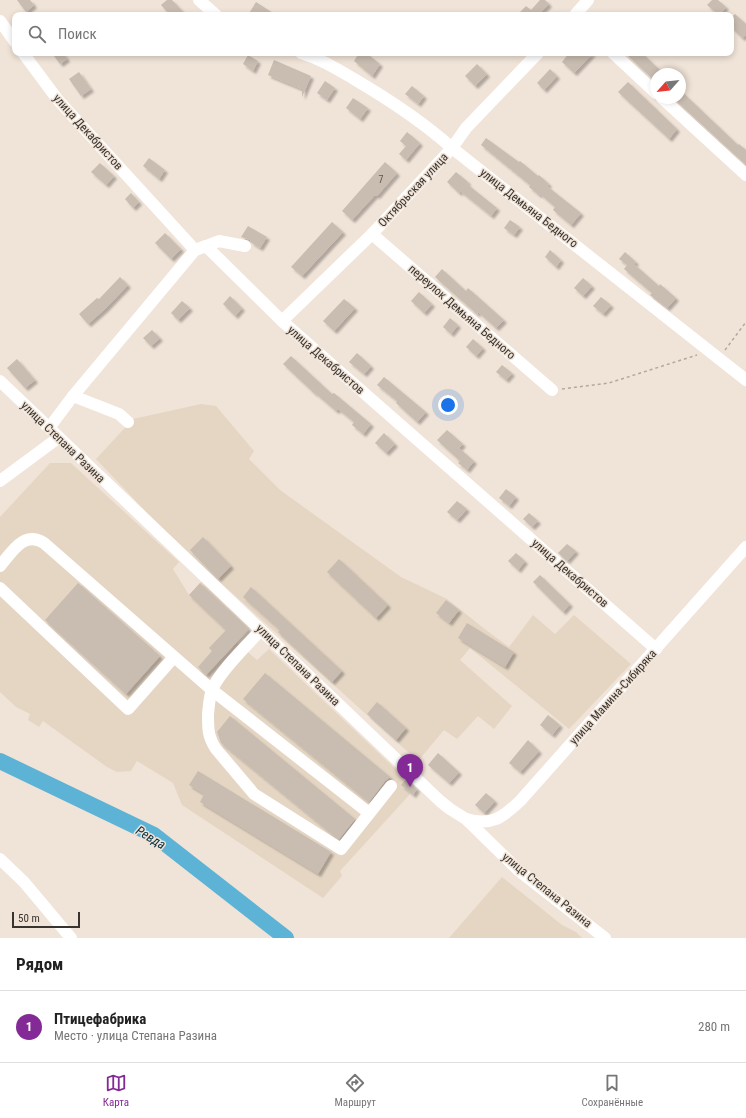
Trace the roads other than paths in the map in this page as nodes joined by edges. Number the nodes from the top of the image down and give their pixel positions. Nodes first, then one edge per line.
1 (199, 0) edge
2 (588, 0) edge
3 (213, 12) edge
4 (577, 12) edge
5 (0, 21) edge
6 (12, 38) edge
7 (25, 56) edge
8 (312, 56) edge
9 (535, 56) edge
10 (616, 56) edge
11 (650, 87) edge
12 (669, 104) edge
13 (452, 148) junction
14 (746, 175) edge
15 (372, 234) junction
16 (245, 246) dead end
17 (201, 248) junction
18 (282, 321) junction
19 (746, 380) edge
20 (0, 381) edge
21 (552, 390) road end
22 (73, 396) junction
23 (128, 422) dead end
24 (49, 428) junction
25 (58, 438) junction
26 (0, 481) edge
27 (746, 547) edge
28 (0, 566) edge
29 (0, 588) edge
30 (261, 630) junction
31 (656, 649) junction
32 (174, 657) junction
33 (212, 690) junction
34 (391, 786) dead end
35 (369, 813) junction
36 (466, 819) junction
37 (0, 859) edge
38 (71, 938) edge
39 (606, 938) edge

1 - 3 street
2 - 4 street
5 - 6 street
7 - 17 street, улица Декабристов
8 - 13 street, улица Демьяна Бедного
9 - 13 street, Октябрьская улица
10 - 11 street
12 - 14 street
13 - 15 street, Октябрьская улица
13 - 19 street, улица Демьяна Бедного
15 - 18 street, Октябрьская улица
15 - 21 street, переулок Демьяна Бедного
16 - 17 street
17 - 18 street, улица Декабристов
17 - 22 street
18 - 31 street, улица Декабристов
20 - 24 street, улица Степана Разина
22 - 23 street
22 - 24 street
24 - 25 street, улица Степана Разина
25 - 26 street
25 - 30 street, улица Степана Разина
27 - 31 street, улица Мамина-Сибиряка
28 - 32 street
29 - 32 street
30 - 33 street
30 - 36 street, улица Степана Разина
31 - 36 street, улица Мамина-Сибиряка
32 - 33 street
33 - 35 street
33 - 35 street
34 - 35 street
36 - 39 street, улица Степана Разина
37 - 38 street

